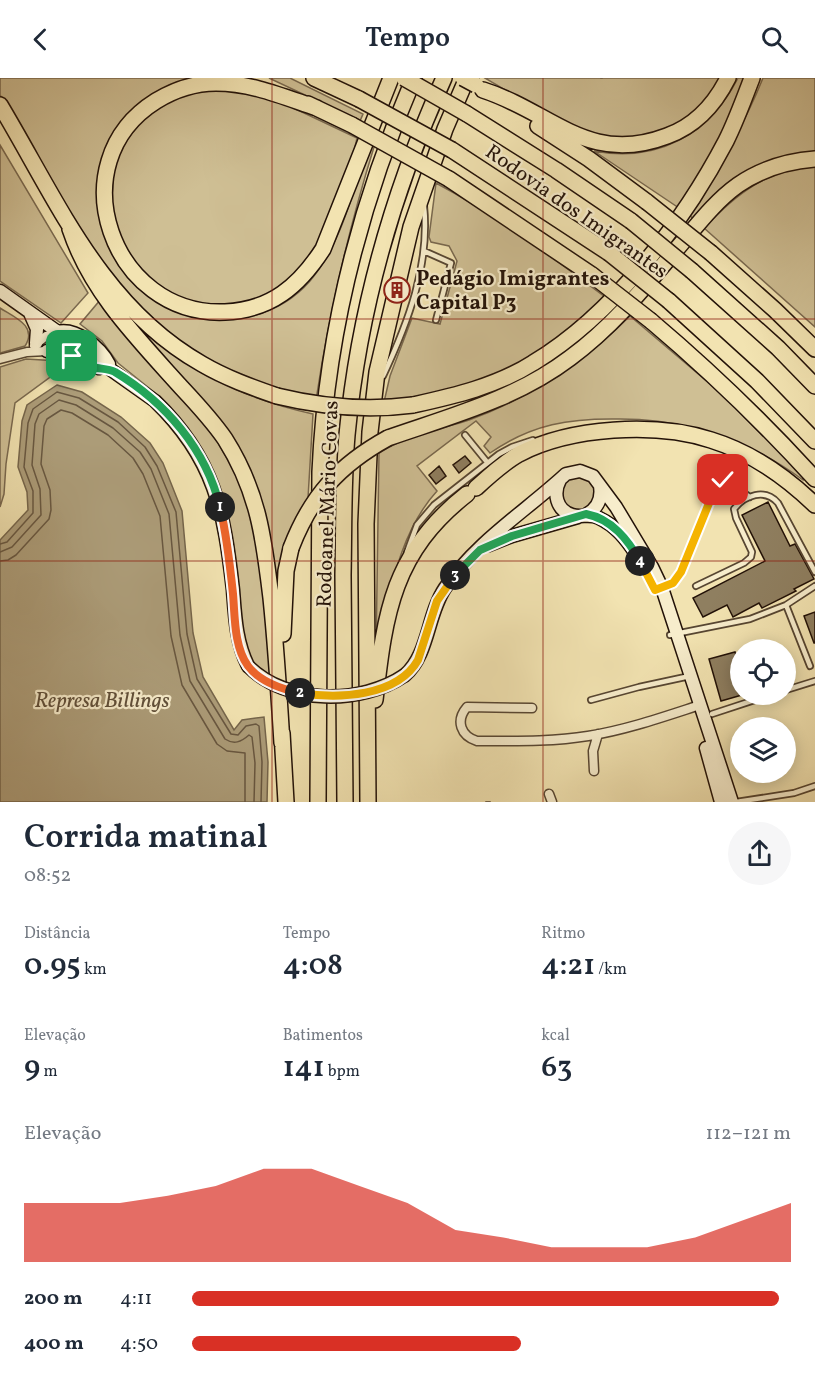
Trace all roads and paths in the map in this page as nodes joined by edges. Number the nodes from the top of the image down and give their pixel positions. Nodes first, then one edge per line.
1 (257, 78) edge
2 (314, 78) edge
3 (391, 78) edge
4 (404, 78) edge
5 (414, 78) edge
6 (444, 78) edge
7 (728, 78) edge
8 (752, 78) edge
9 (472, 83) edge
10 (0, 105) edge
11 (317, 108) junction
12 (815, 159) edge
13 (422, 190) junction
14 (70, 229) junction
15 (424, 252) junction
16 (0, 291) edge
17 (29, 312) junction
18 (436, 320) dead end
19 (59, 333) junction
20 (32, 348) junction
21 (815, 349) edge
22 (47, 351) junction
23 (0, 359) edge
24 (112, 370) junction
25 (815, 386) edge
26 (375, 392) junction
27 (584, 434) junction
28 (465, 435) dead end
29 (815, 441) edge
30 (487, 462) junction
31 (560, 479) junction
32 (815, 479) edge
33 (599, 483) junction
34 (750, 497) junction
35 (815, 505) edge
36 (584, 515) junction
37 (480, 550) junction
38 (403, 569) junction
39 (815, 572) edge
40 (696, 585) dead end
41 (815, 586) edge
42 (658, 589) junction
43 (786, 605) junction
44 (673, 634) junction
45 (810, 666) dead end
46 (687, 677) junction
47 (815, 681) edge
48 (796, 687) edge
49 (591, 700) dead end
50 (739, 705) edge
51 (697, 706) junction
52 (532, 708) dead end
53 (712, 714) dead end
54 (598, 734) junction
55 (282, 743) junction
56 (368, 760) junction
57 (594, 771) dead end
58 (815, 786) edge
59 (286, 802) edge
60 (318, 802) edge
61 (345, 802) edge
62 (368, 802) edge
63 (721, 802) edge
64 (734, 802) edge

1 - 11 highway
2 - 29 highway, Rodovia dos Imigrantes, bridge
3 - 11 highway
4 - 25 highway, Rodovia dos Imigrantes, bridge
5 - 60 highway, Rodoanel Mário Covas
6 - 61 highway, Rodoanel Mário Covas
7 - 9 highway
8 - 14 highway, bridge
9 - 13 highway
9 - 21 highway, bridge
10 - 14 highway
11 - 32 highway, bridge
12 - 55 highway, bridge
13 - 15 lane
13 - 26 highway
14 - 55 highway
15 - 18 lane
15 - 26 lane
16 - 17 main road
17 - 19 main road
17 - 20 main road
19 - 20 street
19 - 22 street
19 - 24 main road
20 - 22 street
20 - 23 street
22 - 24 main road
24 - 37 main road, bridge
26 - 56 highway
27 - 30 lane
27 - 35 highway
27 - 38 highway
28 - 30 lane
30 - 38 lane
31 - 33 main road
31 - 36 main road
31 - 37 main road
33 - 36 main road
33 - 42 main road
34 - 39 lane
34 - 40 lane
34 - 42 lane
36 - 37 main road
36 - 42 main road
38 - 56 highway
41 - 43 lane
42 - 44 main road
43 - 44 lane
43 - 45 lane
44 - 46 main road
46 - 49 lane
46 - 51 main road
47 - 48 lane
50 - 53 lane
51 - 54 street
51 - 63 main road
51 - 64 main road
52 - 54 street
54 - 57 street
55 - 59 highway
56 - 62 highway
58 - 64 lane

